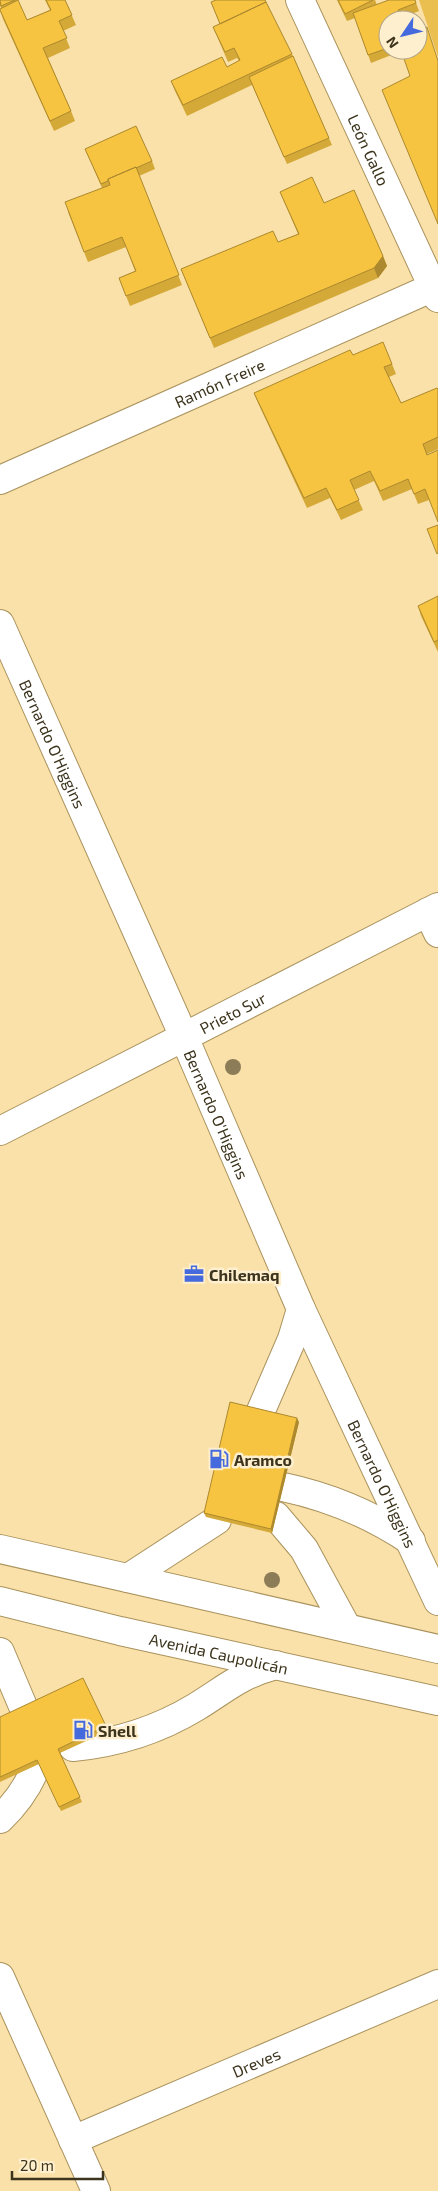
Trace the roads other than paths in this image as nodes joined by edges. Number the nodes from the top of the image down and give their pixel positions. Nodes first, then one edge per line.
1 (300, 0) edge
2 (436, 290) edge
3 (0, 480) edge
4 (0, 624) edge
5 (435, 918) edge
6 (184, 1036) junction
7 (0, 1131) edge
8 (301, 1309) junction
9 (260, 1413) edge
10 (283, 1487) edge
11 (276, 1516) edge
12 (217, 1520) edge
13 (411, 1541) junction
14 (0, 1548) edge
15 (128, 1578) junction
16 (0, 1601) edge
17 (438, 1601) edge
18 (347, 1628) junction
19 (438, 1649) edge
20 (0, 1652) edge
21 (276, 1665) junction
22 (438, 1701) edge
23 (25, 1711) edge
24 (73, 1747) edge
25 (37, 1765) edge
26 (0, 1820) edge
27 (0, 1977) edge
28 (438, 1984) edge
29 (73, 2140) junction
30 (96, 2191) edge

1 - 2 main road, León Gallo
2 - 3 main road, Ramón Freire
4 - 6 main road, Bernardo O'Higgins
5 - 6 main road, Prieto Sur
6 - 7 main road, Prieto Sur
6 - 8 main road, Bernardo O'Higgins
8 - 9 main road
8 - 13 main road, Bernardo O'Higgins
10 - 13 main road
11 - 18 main road
12 - 15 main road
13 - 17 main road, Bernardo O'Higgins
14 - 15 main road
15 - 18 main road
16 - 21 main road, Avenida Caupolicán
18 - 19 main road
20 - 23 main road
21 - 22 main road, Avenida Caupolicán
21 - 24 main road
25 - 26 main road
27 - 29 main road
28 - 29 main road, Dreves
29 - 30 main road

